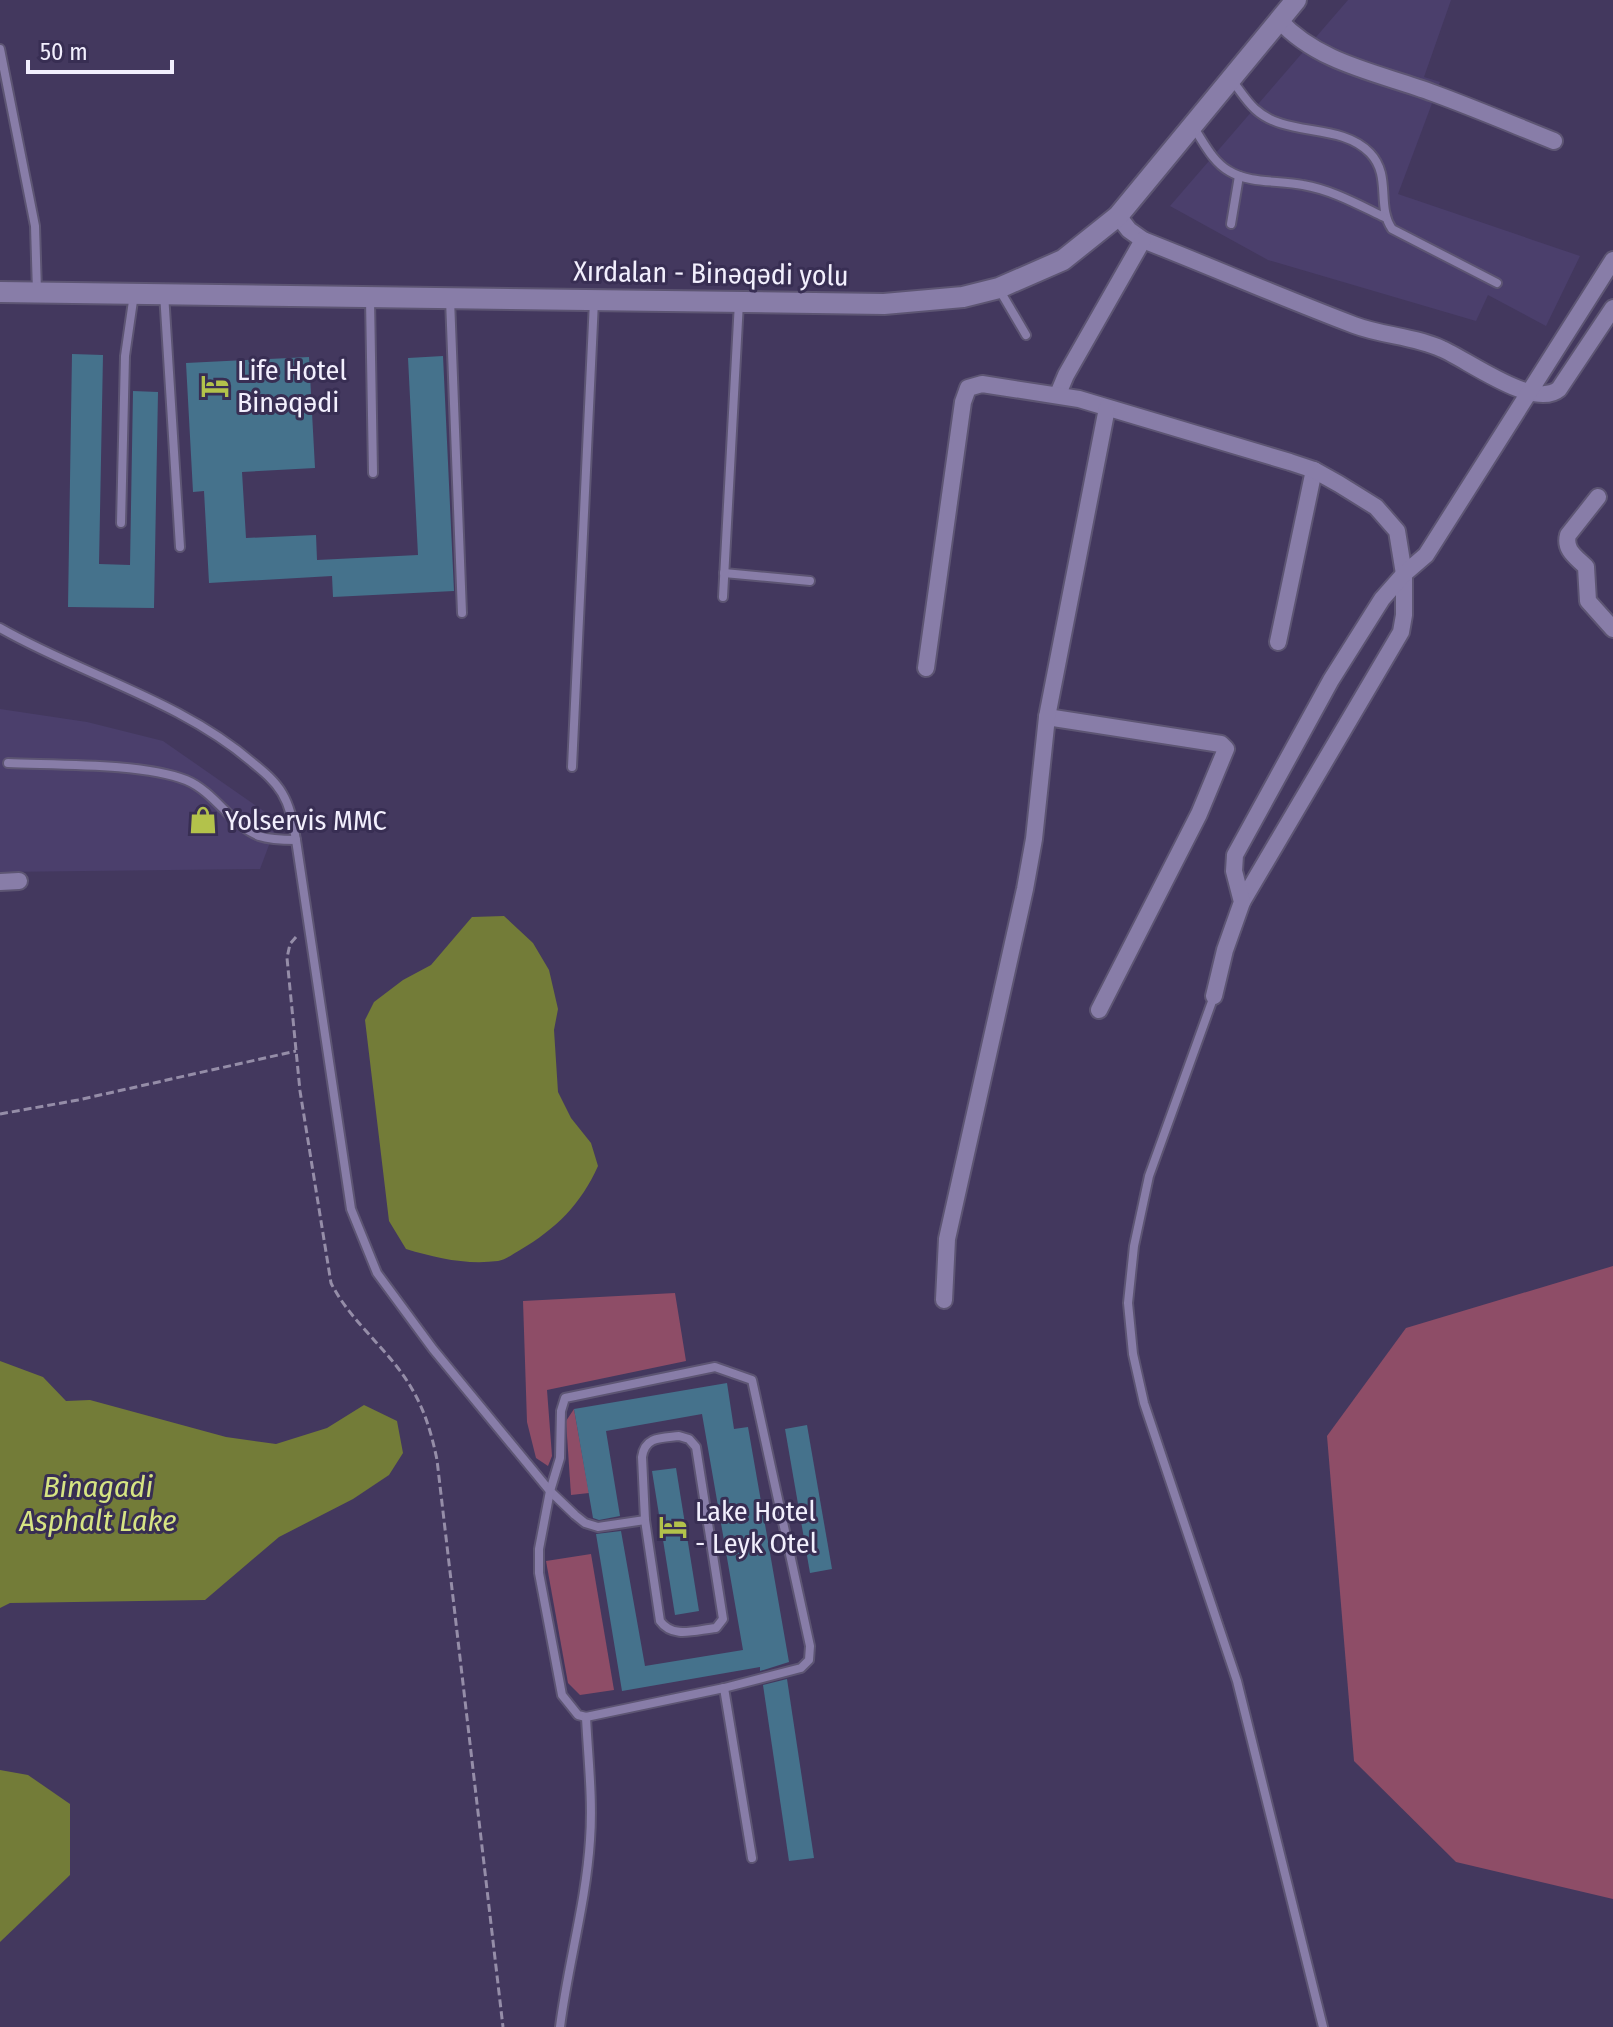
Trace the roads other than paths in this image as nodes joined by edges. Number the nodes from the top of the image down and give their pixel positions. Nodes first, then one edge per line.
1 (1296, 0) edge
2 (1279, 20) junction
3 (0, 49) edge
4 (1231, 79) junction
5 (1192, 125) junction
6 (1554, 141) dead end
7 (1239, 176) junction
8 (1118, 216) junction
9 (1384, 217) junction
10 (1231, 224) dead end
11 (1143, 240) junction
12 (1613, 260) edge
13 (1497, 283) dead end
14 (999, 288) junction
15 (0, 292) edge
16 (37, 292) junction
17 (134, 293) junction
18 (164, 293) junction
19 (370, 298) junction
20 (450, 298) junction
21 (594, 300) junction
22 (739, 301) junction
23 (1613, 308) edge
24 (1026, 335) dead end
25 (1530, 392) junction
26 (1058, 394) junction
27 (1107, 408) junction
28 (1314, 470) junction
29 (373, 473) dead end
30 (1598, 497) dead end
31 (121, 523) dead end
32 (180, 547) dead end
33 (724, 573) junction
34 (1404, 574) junction
35 (810, 581) dead end
36 (723, 597) dead end
37 (462, 613) dead end
38 (0, 628) edge
39 (1613, 629) edge
40 (1278, 642) dead end
41 (926, 668) dead end
42 (1047, 717) junction
43 (8, 763) dead end
44 (572, 767) dead end
45 (296, 840) junction
46 (19, 881) dead end
47 (0, 882) edge
48 (1242, 902) junction
49 (1214, 996) joint
50 (1099, 1010) dead end
51 (944, 1300) dead end
52 (550, 1491) junction
53 (645, 1520) junction
54 (724, 1688) junction
55 (586, 1717) junction
56 (752, 1858) dead end
57 (560, 2027) edge
58 (1323, 2027) edge

1 - 2 main road, Xırdalan - Binəqədi yolu
2 - 4 main road, Xırdalan - Binəqədi yolu
2 - 6 street
3 - 16 lane
4 - 5 main road, Xırdalan - Binəqədi yolu
4 - 9 lane
5 - 7 lane
5 - 8 main road, Xırdalan - Binəqədi yolu
7 - 9 lane
7 - 10 lane
8 - 11 street
8 - 14 main road, Xırdalan - Binəqədi yolu
9 - 13 lane
11 - 25 street
11 - 26 street
12 - 25 street
14 - 22 main road, Xırdalan - Binəqədi yolu
14 - 24 lane
15 - 16 main road, Xırdalan - Binəqədi yolu
16 - 17 main road, Xırdalan - Binəqədi yolu
17 - 18 main road, Xırdalan - Binəqədi yolu
17 - 31 lane
18 - 19 main road, Xırdalan - Binəqədi yolu
18 - 32 lane
19 - 20 main road, Xırdalan - Binəqədi yolu
19 - 29 lane
20 - 21 main road, Xırdalan - Binəqədi yolu
20 - 37 lane
21 - 22 main road, Xırdalan - Binəqədi yolu
21 - 44 lane
22 - 33 lane
23 - 25 street
25 - 34 street
26 - 27 street
26 - 41 street
27 - 28 street
27 - 42 street
28 - 34 street
28 - 40 street
30 - 39 street
33 - 35 lane
33 - 36 lane
34 - 48 street
34 - 48 street
38 - 45 lane
42 - 50 street
42 - 51 street
43 - 45 lane
45 - 52 lane
46 - 47 street
48 - 49 street
49 - 58 lane
52 - 53 lane
52 - 54 lane
52 - 55 lane
53 - 53 lane
54 - 55 lane
54 - 56 lane
55 - 57 lane

